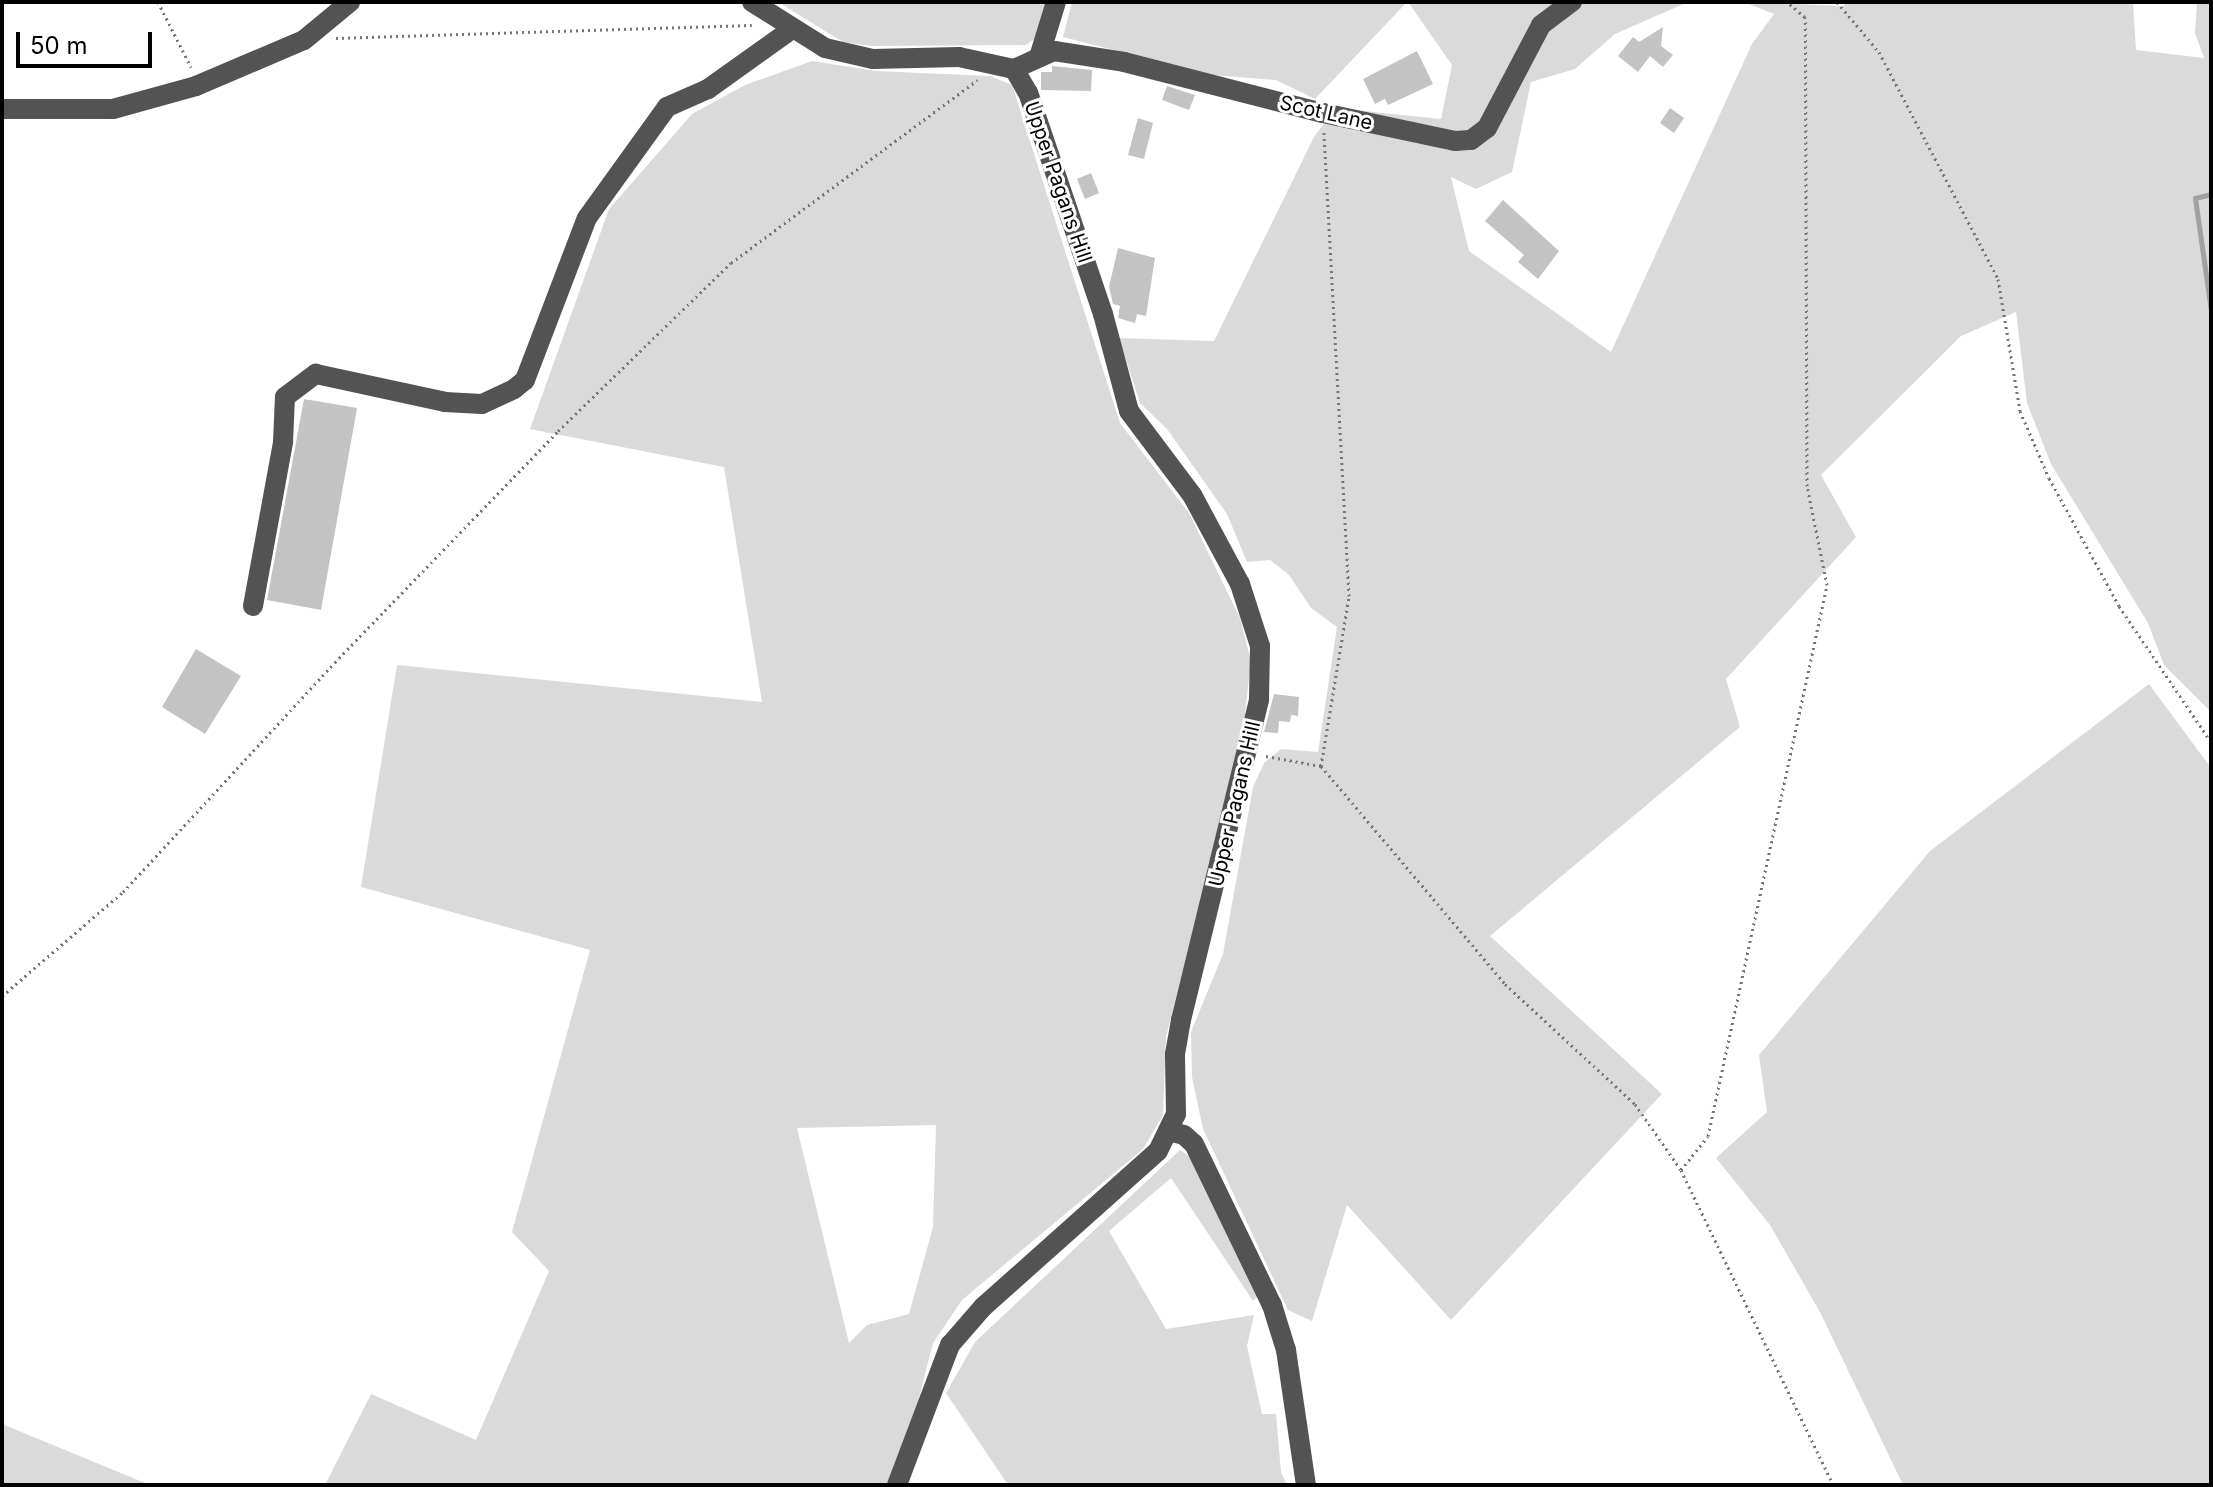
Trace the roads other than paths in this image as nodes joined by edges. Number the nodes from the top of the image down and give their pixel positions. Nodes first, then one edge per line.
1 (350, 2) edge
2 (752, 2) edge
3 (1056, 2) edge
4 (1572, 2) edge
5 (787, 26) junction
6 (1040, 54) junction
7 (1014, 69) junction
8 (2, 109) edge
9 (253, 606) dead end
10 (1168, 1131) junction
11 (897, 1485) edge
12 (1306, 1485) edge

1 - 8 street
2 - 5 street
3 - 6 street
4 - 6 street, Scot Lane
5 - 7 street
5 - 9 street
6 - 7 street
7 - 10 street, Upper Pagans Hill
10 - 11 street, Upper Pagans Hill
10 - 12 street

